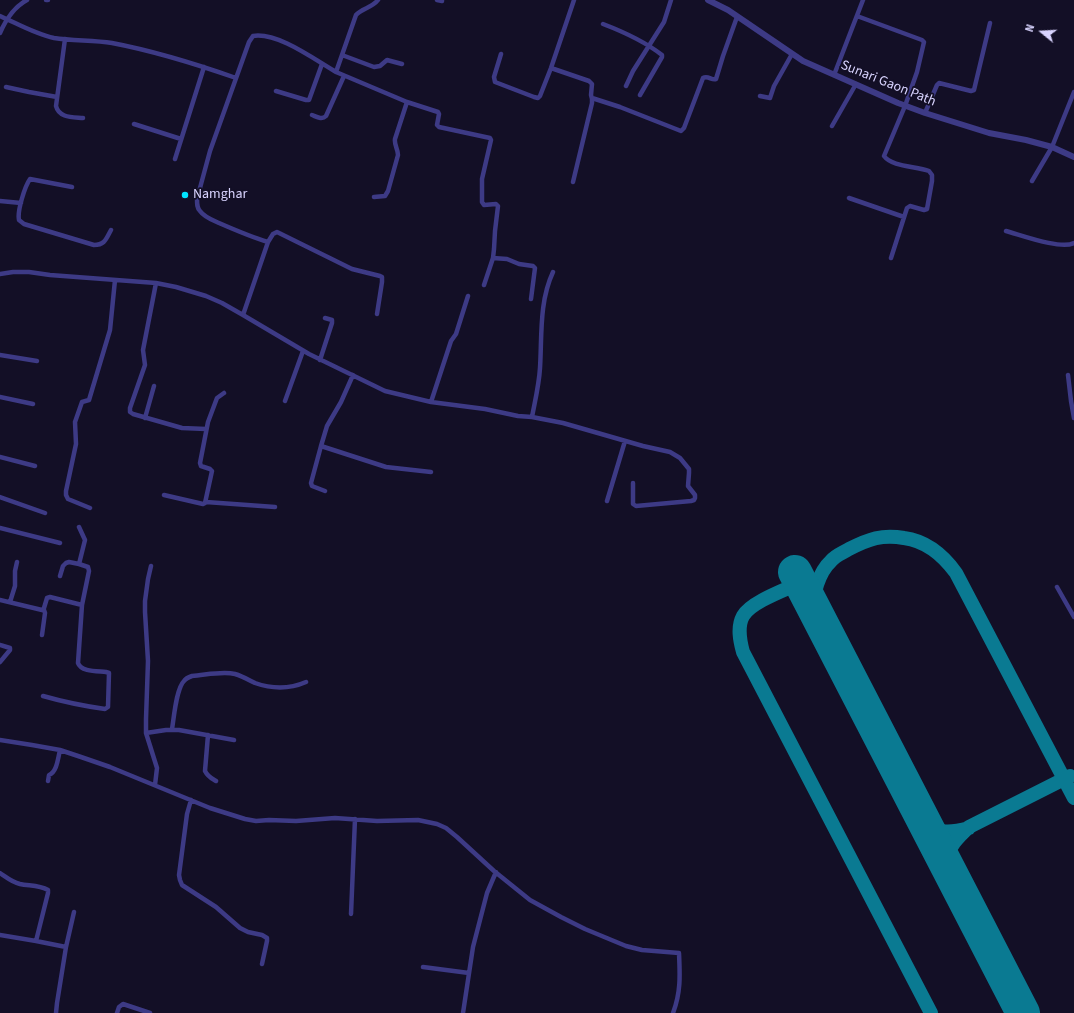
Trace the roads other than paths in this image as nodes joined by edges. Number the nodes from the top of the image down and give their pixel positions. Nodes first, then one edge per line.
1 (27, 0) edge
2 (378, 0) edge
3 (574, 0) edge
4 (671, 0) edge
5 (708, 0) edge
6 (864, 0) edge
7 (0, 16) edge
8 (857, 16) junction
9 (737, 17) junction
10 (7, 19) junction
11 (990, 23) dead end
12 (602, 24) dead end
13 (0, 32) edge
14 (65, 39) junction
15 (649, 46) junction
16 (501, 54) dead end
17 (792, 54) junction
18 (342, 55) junction
19 (322, 64) junction
20 (402, 64) dead end
21 (204, 67) junction
22 (551, 68) junction
23 (336, 72) junction
24 (834, 75) junction
25 (344, 76) junction
26 (236, 78) junction
27 (856, 84) junction
28 (626, 86) dead end
29 (6, 87) dead end
30 (276, 91) dead end
31 (1074, 92) edge
32 (640, 95) dead end
33 (760, 96) dead end
34 (57, 97) junction
35 (592, 98) junction
36 (407, 102) junction
37 (906, 106) junction
38 (925, 113) junction
39 (312, 115) dead end
40 (83, 118) dead end
41 (134, 124) dead end
42 (832, 126) dead end
43 (181, 139) junction
44 (1052, 147) junction
45 (1074, 157) edge
46 (174, 159) dead end
47 (1032, 181) dead end
48 (573, 182) dead end
49 (72, 187) dead end
50 (374, 197) dead end
51 (849, 198) dead end
52 (0, 201) edge
53 (21, 203) junction
54 (904, 217) junction
55 (111, 230) dead end
56 (1006, 230) dead end
57 (268, 242) junction
58 (1074, 243) edge
59 (493, 258) junction
60 (891, 258) dead end
61 (553, 272) dead end
62 (0, 274) edge
63 (115, 280) junction
64 (156, 283) junction
65 (484, 285) dead end
66 (468, 296) dead end
67 (531, 299) dead end
68 (377, 314) dead end
69 (243, 315) junction
70 (325, 318) dead end
71 (303, 351) junction
72 (0, 355) edge
73 (320, 360) junction
74 (37, 361) dead end
75 (353, 375) junction
76 (1068, 375) dead end
77 (154, 386) dead end
78 (224, 393) dead end
79 (0, 397) edge
80 (285, 401) dead end
81 (431, 402) junction
82 (33, 404) dead end
83 (532, 417) junction
84 (145, 418) junction
85 (1074, 418) edge
86 (206, 429) junction
87 (625, 441) junction
88 (320, 446) junction
89 (0, 457) edge
90 (35, 466) dead end
91 (431, 472) dead end
92 (632, 483) dead end
93 (325, 490) dead end
94 (164, 495) dead end
95 (0, 498) edge
96 (606, 501) dead end
97 (206, 502) junction
98 (275, 506) dead end
99 (90, 508) dead end
100 (45, 513) dead end
101 (79, 527) dead end
102 (0, 528) edge
103 (60, 543) dead end
104 (17, 562) dead end
105 (79, 564) junction
106 (150, 566) dead end
107 (60, 576) dead end
108 (1057, 588) dead end
109 (0, 600) edge
110 (10, 602) junction
111 (82, 604) junction
112 (44, 610) junction
113 (1074, 617) edge
114 (42, 635) dead end
115 (0, 645) edge
116 (0, 662) edge
117 (306, 682) dead end
118 (43, 696) dead end
119 (172, 729) junction
120 (146, 733) junction
121 (208, 735) junction
122 (0, 740) edge
123 (234, 740) dead end
124 (60, 750) junction
125 (48, 781) dead end
126 (216, 781) dead end
127 (155, 785) junction
128 (191, 800) junction
129 (355, 819) junction
130 (496, 872) junction
131 (0, 873) edge
132 (74, 912) dead end
133 (351, 914) dead end
134 (0, 935) edge
135 (36, 941) junction
136 (66, 947) junction
137 (262, 964) dead end
138 (423, 968) dead end
139 (469, 972) junction
140 (56, 1013) edge
141 (117, 1013) edge
142 (150, 1013) edge
143 (463, 1013) edge
144 (672, 1013) edge

1 - 10 street
2 - 18 street
3 - 22 street
4 - 15 street
5 - 9 street, Sunari Gaon Path
6 - 8 street
7 - 10 street
8 - 24 street
8 - 37 street
9 - 17 street, Sunari Gaon Path
9 - 35 street
10 - 13 street
10 - 14 street
11 - 38 street
12 - 15 street
14 - 21 street
14 - 34 street
15 - 28 street
15 - 32 street
16 - 22 street
17 - 24 street, Sunari Gaon Path
17 - 33 street
18 - 20 street
18 - 23 street
19 - 23 street
19 - 26 street
19 - 30 street
21 - 26 street
21 - 43 street
22 - 35 street
23 - 25 street
24 - 27 street, Sunari Gaon Path
25 - 36 street
25 - 39 street
26 - 57 street
27 - 37 street, Sunari Gaon Path
27 - 42 street
29 - 34 street
31 - 44 street
34 - 40 street
35 - 48 street
36 - 50 street
36 - 59 street
37 - 38 street, Sunari Gaon Path
37 - 54 street
38 - 44 street, Sunari Gaon Path
41 - 43 street
43 - 46 street
44 - 45 street, Sunari Gaon Path
44 - 47 street
49 - 53 street
51 - 54 street
52 - 53 street
53 - 55 street
54 - 60 street
56 - 58 street
57 - 68 street
57 - 69 street
59 - 65 street
59 - 67 street
61 - 83 street
62 - 63 street
63 - 64 street
63 - 99 street
64 - 69 street
64 - 84 street
66 - 81 street
69 - 71 street
70 - 73 street
71 - 73 street
71 - 80 street
72 - 74 street
73 - 75 street
75 - 81 street
75 - 88 street
76 - 85 street
77 - 84 street
78 - 86 street
79 - 82 street
81 - 83 street
83 - 87 street
84 - 86 street
86 - 97 street
87 - 92 street
87 - 96 street
88 - 91 street
88 - 93 street
89 - 90 street
94 - 97 street
95 - 100 street
97 - 98 street
101 - 105 street
102 - 103 street
104 - 110 street
105 - 107 street
105 - 111 street
106 - 120 street
108 - 113 street
109 - 110 street
110 - 112 street
111 - 112 street
111 - 118 street
112 - 114 street
115 - 116 street
117 - 119 street
119 - 120 street
119 - 121 street
120 - 127 street
121 - 123 street
121 - 126 street
122 - 124 street
124 - 125 street
124 - 127 street
127 - 128 street
128 - 129 street
128 - 137 street
129 - 130 street
129 - 133 street
130 - 139 street
130 - 144 street
131 - 135 street
132 - 136 street
134 - 135 street
135 - 136 street
136 - 140 street
138 - 139 street
139 - 143 street
141 - 142 street

